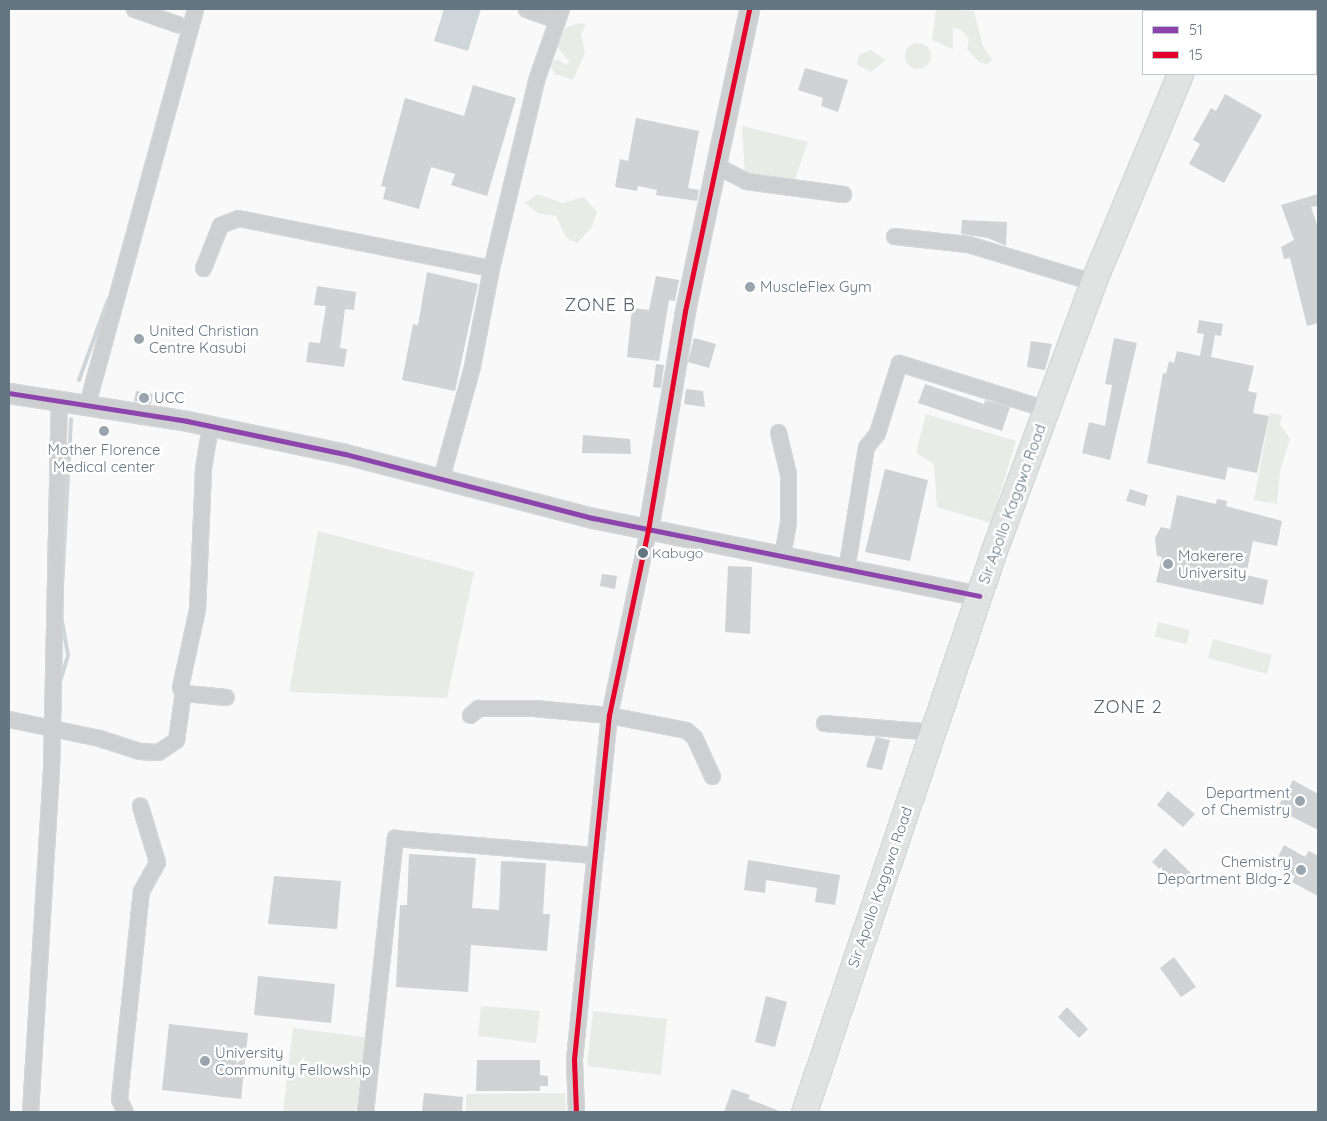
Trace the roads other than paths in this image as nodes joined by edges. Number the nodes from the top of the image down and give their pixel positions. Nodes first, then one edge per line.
1 (134, 9) edge
2 (195, 9) edge
3 (526, 9) edge
4 (749, 9) edge
5 (559, 14) edge
6 (176, 24) dead end
7 (1180, 75) edge
8 (715, 165) junction
9 (843, 194) dead end
10 (894, 236) dead end
11 (203, 268) dead end
12 (491, 268) junction
13 (1093, 282) junction
14 (9, 393) edge
15 (59, 400) junction
16 (87, 404) junction
17 (1046, 409) junction
18 (210, 426) junction
19 (778, 432) dead end
20 (441, 478) junction
21 (648, 530) junction
22 (782, 557) junction
23 (846, 570) junction
24 (979, 596) junction
25 (183, 691) junction
26 (226, 697) dead end
27 (609, 715) junction
28 (470, 716) dead end
29 (9, 719) edge
30 (824, 723) dead end
31 (50, 730) junction
32 (933, 732) junction
33 (712, 776) dead end
34 (140, 806) dead end
35 (594, 855) junction
36 (30, 1112) edge
37 (125, 1112) edge
38 (365, 1112) edge
39 (576, 1112) edge
40 (804, 1112) edge

1 - 6 street
2 - 16 street
3 - 5 street
4 - 8 street
5 - 12 street
7 - 13 main road, Sir Apollo Kaggwa Road
8 - 9 street
8 - 21 street
10 - 13 street
11 - 12 street
12 - 20 street
13 - 17 main road, Sir Apollo Kaggwa Road
14 - 15 street
15 - 16 street
15 - 31 street
16 - 18 street
17 - 23 street
17 - 24 main road, Sir Apollo Kaggwa Road
18 - 20 street
18 - 25 street
19 - 22 street
20 - 21 street
21 - 22 street
21 - 27 street
22 - 23 street
23 - 24 street
24 - 32 main road, Sir Apollo Kaggwa Road
25 - 26 street
25 - 31 street
27 - 28 street
27 - 33 street
27 - 35 street
29 - 31 street
30 - 32 street
31 - 36 street
32 - 40 main road, Sir Apollo Kaggwa Road
34 - 37 street
35 - 38 street
35 - 39 street

